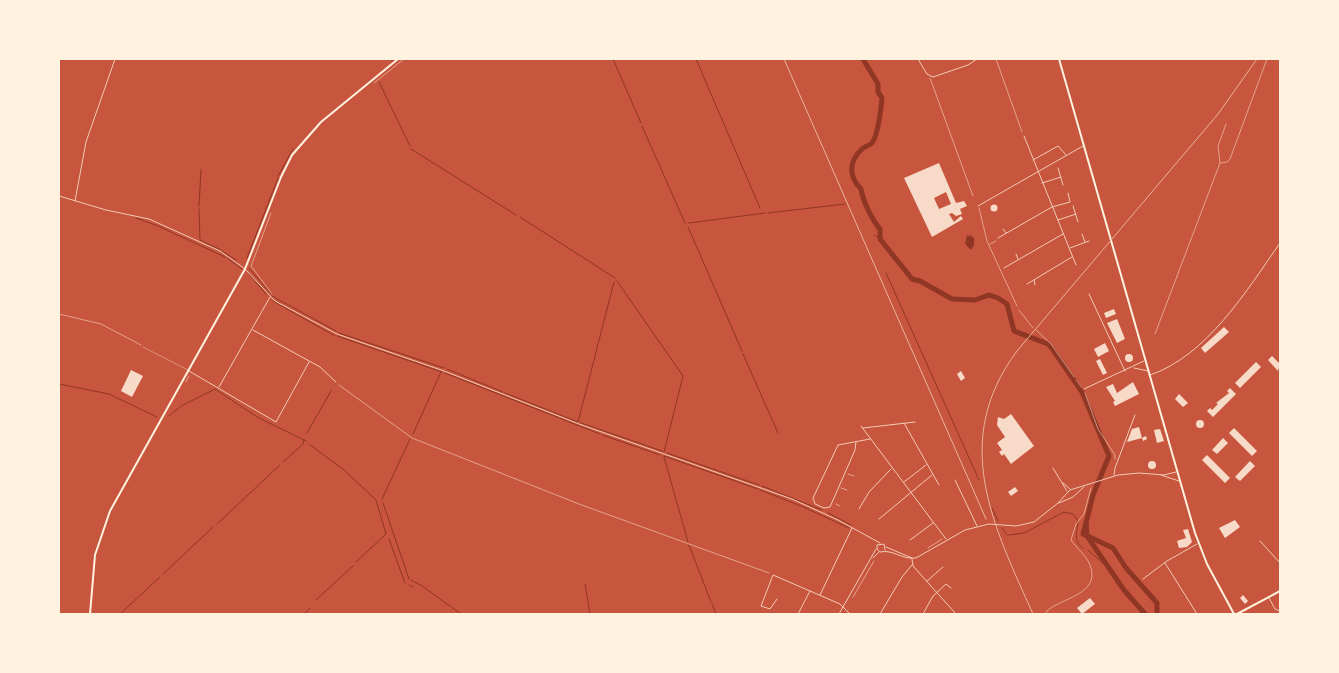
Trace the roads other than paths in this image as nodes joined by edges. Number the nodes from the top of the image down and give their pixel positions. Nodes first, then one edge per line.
1 (115, 59) edge
2 (398, 59) edge
3 (918, 59) edge
4 (977, 59) edge
5 (1059, 59) edge
6 (1024, 136) road end
7 (1084, 146) junction
8 (1066, 156) junction
9 (1033, 160) junction
10 (1058, 168) dead end
11 (1037, 173) junction
12 (1061, 178) junction
13 (1041, 183) junction
14 (1064, 185) dead end
15 (1068, 192) dead end
16 (59, 196) edge
17 (75, 202) junction
18 (1073, 206) dead end
19 (978, 207) road end
20 (1052, 207) junction
21 (1076, 214) junction
22 (1057, 220) junction
23 (1078, 222) dead end
24 (1003, 229) dead end
25 (1006, 233) junction
26 (1063, 234) junction
27 (1082, 234) dead end
28 (998, 238) road end
29 (1089, 241) dead end
30 (1086, 242) junction
31 (1280, 243) edge
32 (1069, 248) junction
33 (1016, 254) dead end
34 (1073, 257) junction
35 (1018, 259) junction
36 (1076, 265) dead end
37 (1004, 268) dead end
38 (245, 269) junction
39 (1033, 280) junction
40 (1026, 284) dead end
41 (1035, 285) dead end
42 (1089, 294) dead end
43 (270, 296) junction
44 (252, 329) junction
45 (143, 347) road end
46 (1145, 360) junction
47 (309, 362) junction
48 (1133, 368) junction
49 (188, 370) junction
50 (1125, 371) junction
51 (1148, 371) junction
52 (1149, 375) junction
53 (1076, 380) road end
54 (336, 382) road end
55 (219, 387) junction
56 (1084, 389) joint
57 (1135, 416) dead end
58 (915, 422) dead end
59 (904, 423) junction
60 (870, 439) junction
61 (856, 442) junction
62 (927, 464) junction
63 (892, 468) junction
64 (1053, 468) dead end
65 (1177, 471) junction
66 (933, 474) junction
67 (1160, 475) junction
68 (1114, 476) junction
69 (957, 481) dead end
70 (1180, 481) junction
71 (903, 483) junction
72 (1063, 484) junction
73 (938, 485) dead end
74 (1084, 486) junction
75 (1071, 490) junction
76 (910, 492) junction
77 (1067, 493) junction
78 (1074, 493) junction
79 (1069, 497) junction
80 (1058, 503) junction
81 (859, 509) dead end
82 (879, 519) dead end
83 (934, 523) junction
84 (977, 527) junction
85 (852, 528) junction
86 (872, 538) junction
87 (910, 540) dead end
88 (946, 540) junction
89 (1260, 541) dead end
90 (880, 543) junction
91 (1198, 544) junction
92 (885, 546) junction
93 (877, 547) junction
94 (885, 550) junction
95 (880, 552) junction
96 (872, 558) junction
97 (912, 558) junction
98 (1165, 562) junction
99 (1280, 562) edge
100 (912, 565) junction
101 (943, 567) dead end
102 (1143, 578) dead end
103 (927, 582) junction
104 (951, 588) dead end
105 (811, 590) junction
106 (1280, 591) edge
107 (936, 592) junction
108 (820, 595) junction
109 (1269, 597) junction
110 (777, 599) dead end
111 (843, 607) junction
112 (1277, 610) junction
113 (1280, 611) edge
114 (90, 614) edge
115 (798, 614) edge
116 (838, 614) edge
117 (850, 614) edge
118 (880, 614) edge
119 (923, 614) edge
120 (956, 614) edge
121 (1197, 614) edge
122 (1236, 614) edge
123 (1275, 614) edge

1 - 17 street
2 - 38 main road
3 - 4 street
5 - 7 main road
6 - 9 street
7 - 8 street
7 - 46 main road
8 - 9 street
8 - 11 street
9 - 11 street
10 - 12 street
11 - 13 street
11 - 19 street
12 - 13 street
12 - 14 street
13 - 20 street
15 - 20 street
16 - 17 street
17 - 38 street
18 - 21 street
20 - 22 street
20 - 25 street
21 - 22 street
21 - 23 street
22 - 26 street
24 - 25 street
25 - 28 street
26 - 32 street
26 - 35 street
27 - 30 street
29 - 30 street
30 - 32 street
31 - 52 street
32 - 34 street
33 - 35 street
34 - 36 street
34 - 39 street
35 - 37 street
38 - 43 street
38 - 49 main road
39 - 40 street
39 - 41 street
42 - 50 street
43 - 44 street
43 - 85 street
44 - 47 street
44 - 55 street
45 - 49 lane
46 - 48 street
46 - 51 main road
47 - 54 street
47 - 55 street
48 - 50 street
48 - 51 street
49 - 55 street
49 - 114 main road
50 - 56 street
51 - 52 main road
52 - 65 main road
53 - 56 lane
57 - 68 street
58 - 59 street
59 - 60 street
59 - 62 street
60 - 61 street
60 - 63 street
61 - 61 street
62 - 66 street
62 - 71 street
63 - 71 street
63 - 81 street
64 - 72 street
65 - 67 street
65 - 70 main road
66 - 73 street
66 - 76 street
67 - 68 street
67 - 70 street
68 - 74 street
69 - 84 street
70 - 91 main road
71 - 76 street
72 - 75 street
72 - 77 street
74 - 75 street
74 - 78 street
75 - 77 street
75 - 78 street
76 - 82 street
76 - 83 street
77 - 79 street
77 - 80 street
78 - 79 street
79 - 80 street
80 - 84 street
83 - 87 street
83 - 88 street
84 - 88 street
85 - 86 street
85 - 108 street
86 - 90 street
86 - 93 street
88 - 97 street
89 - 99 street
90 - 92 street
90 - 93 street
91 - 98 street
91 - 122 main road
92 - 94 street
92 - 97 street
93 - 95 street
93 - 96 street
94 - 95 street
94 - 97 street
95 - 96 street
96 - 111 street
97 - 100 street
98 - 102 street
98 - 121 street
100 - 103 street
100 - 118 street
101 - 103 street
103 - 107 street
104 - 107 street
105 - 108 street
105 - 110 street
105 - 115 street
106 - 109 main road
107 - 119 street
107 - 120 street
108 - 111 street
109 - 112 street
109 - 122 main road
111 - 116 street
111 - 117 street
112 - 113 street
112 - 123 street

